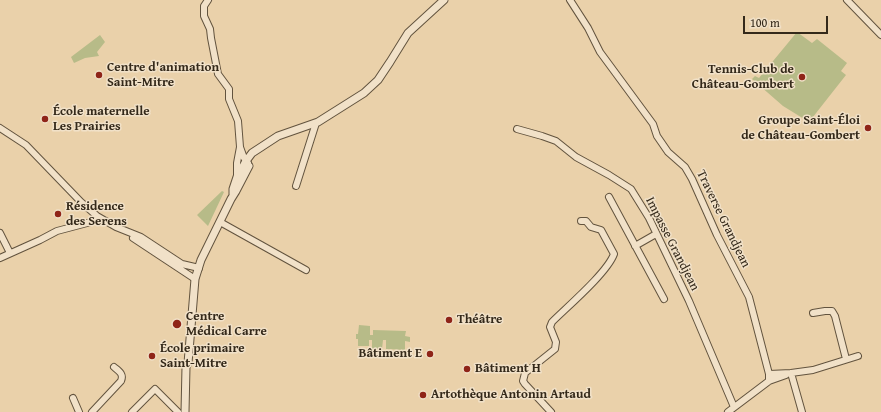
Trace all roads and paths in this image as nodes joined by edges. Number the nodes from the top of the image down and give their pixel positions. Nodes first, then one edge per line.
1 (208, 0) edge
2 (444, 0) edge
3 (570, 0) edge
4 (848, 0) edge
5 (881, 35) edge
6 (316, 123) junction
7 (0, 128) edge
8 (517, 129) dead end
9 (240, 147) junction
10 (248, 162) junction
11 (240, 179) junction
12 (296, 186) dead end
13 (609, 197) dead end
14 (96, 217) junction
15 (582, 221) dead end
16 (220, 222) junction
17 (0, 233) edge
18 (128, 233) junction
19 (656, 234) junction
20 (634, 246) junction
21 (10, 252) junction
22 (0, 258) edge
23 (198, 268) junction
24 (306, 270) dead end
25 (195, 278) junction
26 (664, 299) dead end
27 (813, 313) dead end
28 (858, 356) dead end
29 (846, 359) junction
30 (188, 363) junction
31 (114, 367) dead end
32 (791, 373) junction
33 (769, 374) junction
34 (769, 381) junction
35 (73, 398) dead end
36 (734, 407) junction
37 (79, 412) edge
38 (92, 412) edge
39 (132, 412) edge
40 (178, 412) edge
41 (185, 412) edge
42 (188, 412) edge
43 (551, 412) edge
44 (728, 412) edge
45 (802, 412) edge

1 - 9 street
2 - 6 street
3 - 33 street, Traverse Grandjean
4 - 5 street
6 - 10 street
6 - 12 street
7 - 14 street
8 - 19 street, Impasse Grandjean
9 - 10 street
9 - 11 street
10 - 11 street
11 - 16 street
13 - 20 street
14 - 18 street
14 - 21 street
15 - 43 street
16 - 23 street
16 - 24 street
17 - 21 street
18 - 23 street
18 - 25 street
19 - 20 street
19 - 36 street, Impasse Grandjean
20 - 26 street
21 - 22 street
23 - 25 street
25 - 30 street
27 - 29 street
28 - 29 street
29 - 32 street
30 - 41 street
30 - 42 street
31 - 38 street
32 - 33 street
32 - 34 street
32 - 45 street
33 - 34 street, Traverse Grandjean
34 - 36 street
35 - 37 street
36 - 44 street
39 - 40 street

